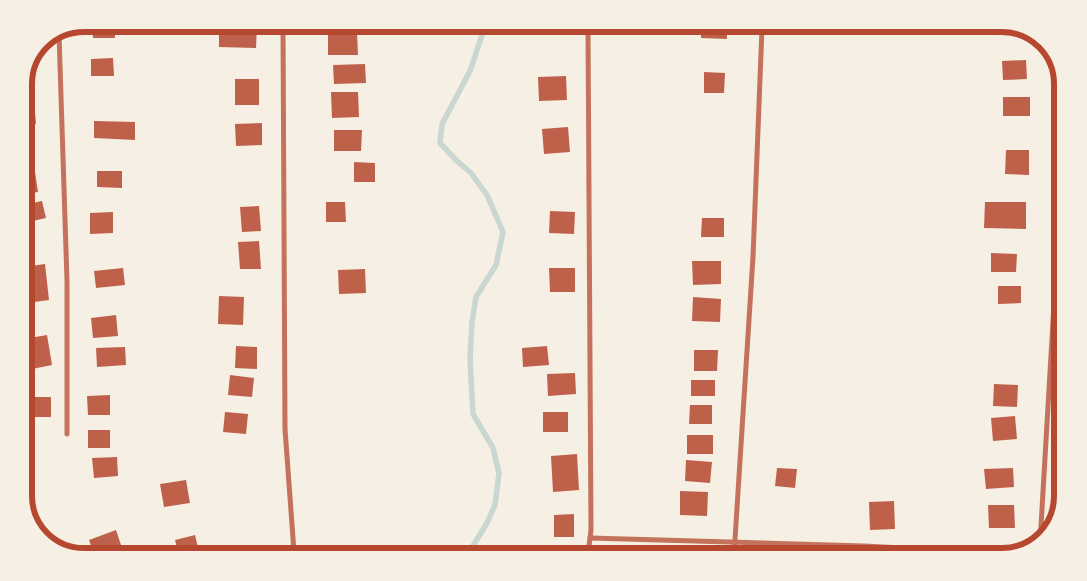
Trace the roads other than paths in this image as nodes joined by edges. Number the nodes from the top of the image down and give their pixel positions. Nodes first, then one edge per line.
1 (283, 32) edge
2 (588, 32) edge
3 (762, 32) edge
4 (58, 39) edge
5 (1054, 305) edge
6 (67, 434) dead end
7 (1041, 532) edge
8 (590, 538) junction
9 (735, 543) junction
10 (294, 548) edge
11 (589, 548) edge
12 (735, 548) edge
13 (902, 548) edge

1 - 10 street
2 - 8 street
3 - 9 street
4 - 6 street
5 - 7 street
8 - 9 street
8 - 11 street
9 - 12 street
9 - 13 street

